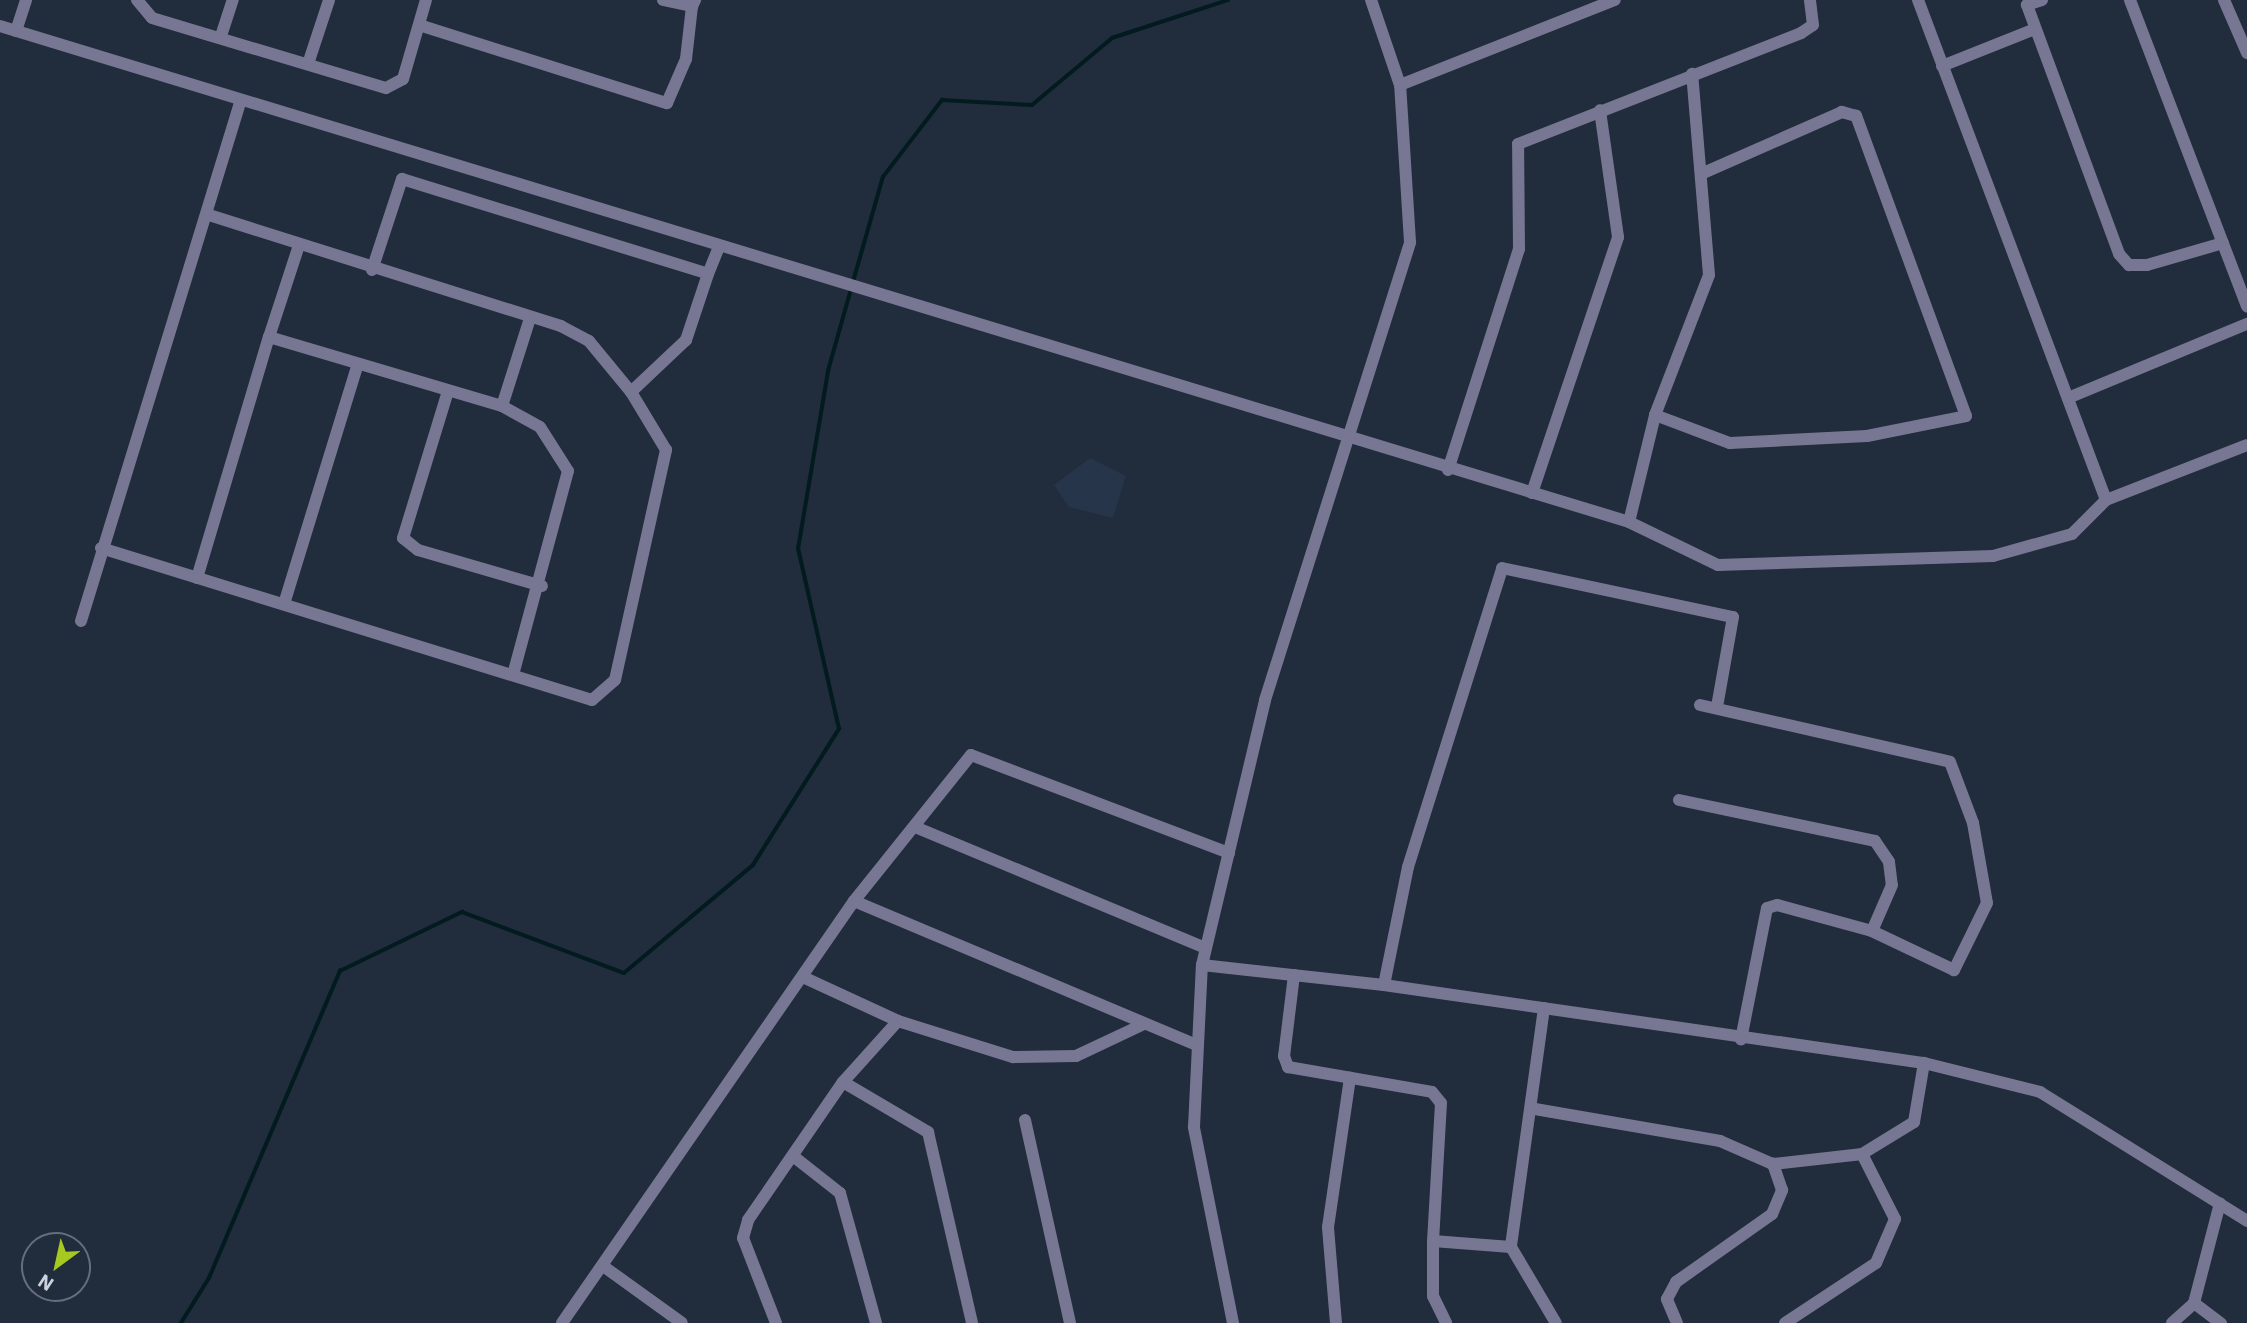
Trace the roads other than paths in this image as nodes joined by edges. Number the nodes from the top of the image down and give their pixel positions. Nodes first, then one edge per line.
1 (26, 0) edge
2 (136, 0) edge
3 (233, 0) edge
4 (329, 0) edge
5 (426, 0) edge
6 (663, 0) edge
7 (1371, 0) edge
8 (1615, 0) edge
9 (1810, 0) edge
10 (1918, 0) edge
11 (2042, 0) edge
12 (2130, 0) edge
13 (2224, 0) edge
14 (2026, 2) edge
15 (693, 3) edge
16 (418, 25) junction
17 (0, 26) edge
18 (2035, 29) junction
19 (16, 31) junction
20 (221, 36) junction
21 (2247, 53) edge
22 (309, 64) junction
23 (1942, 65) junction
24 (1692, 74) junction
25 (1400, 85) junction
26 (240, 103) junction
27 (1600, 110) junction
28 (1701, 174) junction
29 (209, 215) junction
30 (2223, 243) junction
31 (299, 245) junction
32 (718, 249) junction
33 (372, 270) junction
34 (708, 274) junction
35 (2247, 306) edge
36 (530, 318) junction
37 (2247, 324) edge
38 (269, 337) junction
39 (357, 366) junction
40 (448, 391) junction
41 (631, 392) junction
42 (2068, 398) junction
43 (502, 406) junction
44 (1655, 415) junction
45 (1346, 437) junction
46 (2247, 445) edge
47 (1448, 470) junction
48 (1532, 493) junction
49 (2106, 500) junction
50 (1629, 522) junction
51 (101, 548) junction
52 (197, 578) junction
53 (542, 586) junction
54 (284, 604) junction
55 (81, 621) dead end
56 (513, 675) junction
57 (1700, 705) dead end
58 (1717, 707) junction
59 (1679, 800) dead end
60 (915, 827) junction
61 (1229, 853) junction
62 (854, 901) junction
63 (1872, 931) junction
64 (1205, 948) junction
65 (1202, 965) junction
66 (1294, 975) junction
67 (805, 978) junction
68 (1384, 985) junction
69 (1544, 1008) junction
70 (898, 1021) junction
71 (1142, 1025) junction
72 (1741, 1039) junction
73 (1194, 1044) junction
74 (1924, 1063) junction
75 (1350, 1078) junction
76 (843, 1083) junction
77 (1535, 1109) junction
78 (1025, 1120) dead end
79 (1862, 1154) junction
80 (793, 1156) junction
81 (1773, 1164) junction
82 (2220, 1203) junction
83 (2247, 1221) edge
84 (1433, 1241) junction
85 (1511, 1247) junction
86 (603, 1266) junction
87 (2194, 1303) junction
88 (562, 1323) edge
89 (682, 1323) edge
90 (776, 1323) edge
91 (876, 1323) edge
92 (972, 1323) edge
93 (1070, 1323) edge
94 (1233, 1323) edge
95 (1336, 1323) edge
96 (1446, 1323) edge
97 (1556, 1323) edge
98 (1677, 1323) edge
99 (1785, 1323) edge
100 (2172, 1323) edge
101 (2221, 1323) edge

1 - 19 street
2 - 20 street
3 - 20 street
4 - 22 street
5 - 16 street
6 - 15 street
7 - 25 street
8 - 25 street
9 - 24 street
10 - 23 street
11 - 14 street
12 - 30 street
13 - 21 street
14 - 18 street
15 - 16 street
16 - 22 street
17 - 19 street
18 - 23 street
18 - 30 street
19 - 26 street
20 - 22 street
23 - 42 street
24 - 27 street
24 - 28 street
25 - 45 street
26 - 29 street
26 - 32 street
27 - 47 street
27 - 48 street
28 - 44 street
28 - 44 street
29 - 31 street
29 - 51 street
30 - 35 street
31 - 33 street
31 - 38 street
32 - 34 street
32 - 45 street
33 - 34 street
33 - 36 street
34 - 41 street
36 - 41 street
36 - 43 street
37 - 42 street
38 - 39 street
38 - 52 street
39 - 40 street
39 - 54 street
40 - 43 street
40 - 53 street
41 - 56 street
42 - 49 street
43 - 53 street
44 - 50 street
45 - 47 street
45 - 61 street
46 - 49 street
47 - 48 street
48 - 50 street
49 - 50 street
51 - 52 street
51 - 55 street
52 - 54 street
53 - 56 street
54 - 56 street
57 - 58 street
58 - 63 street
58 - 68 street
59 - 63 street
60 - 61 street
60 - 62 street
60 - 64 street
61 - 64 street
62 - 67 street
62 - 71 street
63 - 72 street
64 - 65 street
65 - 66 street
65 - 73 street
66 - 68 street
66 - 75 street
67 - 70 street
67 - 86 street
68 - 69 street
69 - 72 street
69 - 77 street
70 - 71 street
70 - 76 street
71 - 73 street
72 - 74 street
73 - 94 street
74 - 79 street
74 - 82 street
75 - 84 street
75 - 95 street
76 - 80 street
76 - 92 street
77 - 81 street
77 - 85 street
78 - 93 street
79 - 81 street
79 - 99 street
80 - 90 street
80 - 91 street
81 - 98 street
82 - 83 street
82 - 87 street
84 - 85 street
84 - 96 street
85 - 97 street
86 - 88 street
86 - 89 street
87 - 100 street
87 - 101 street

